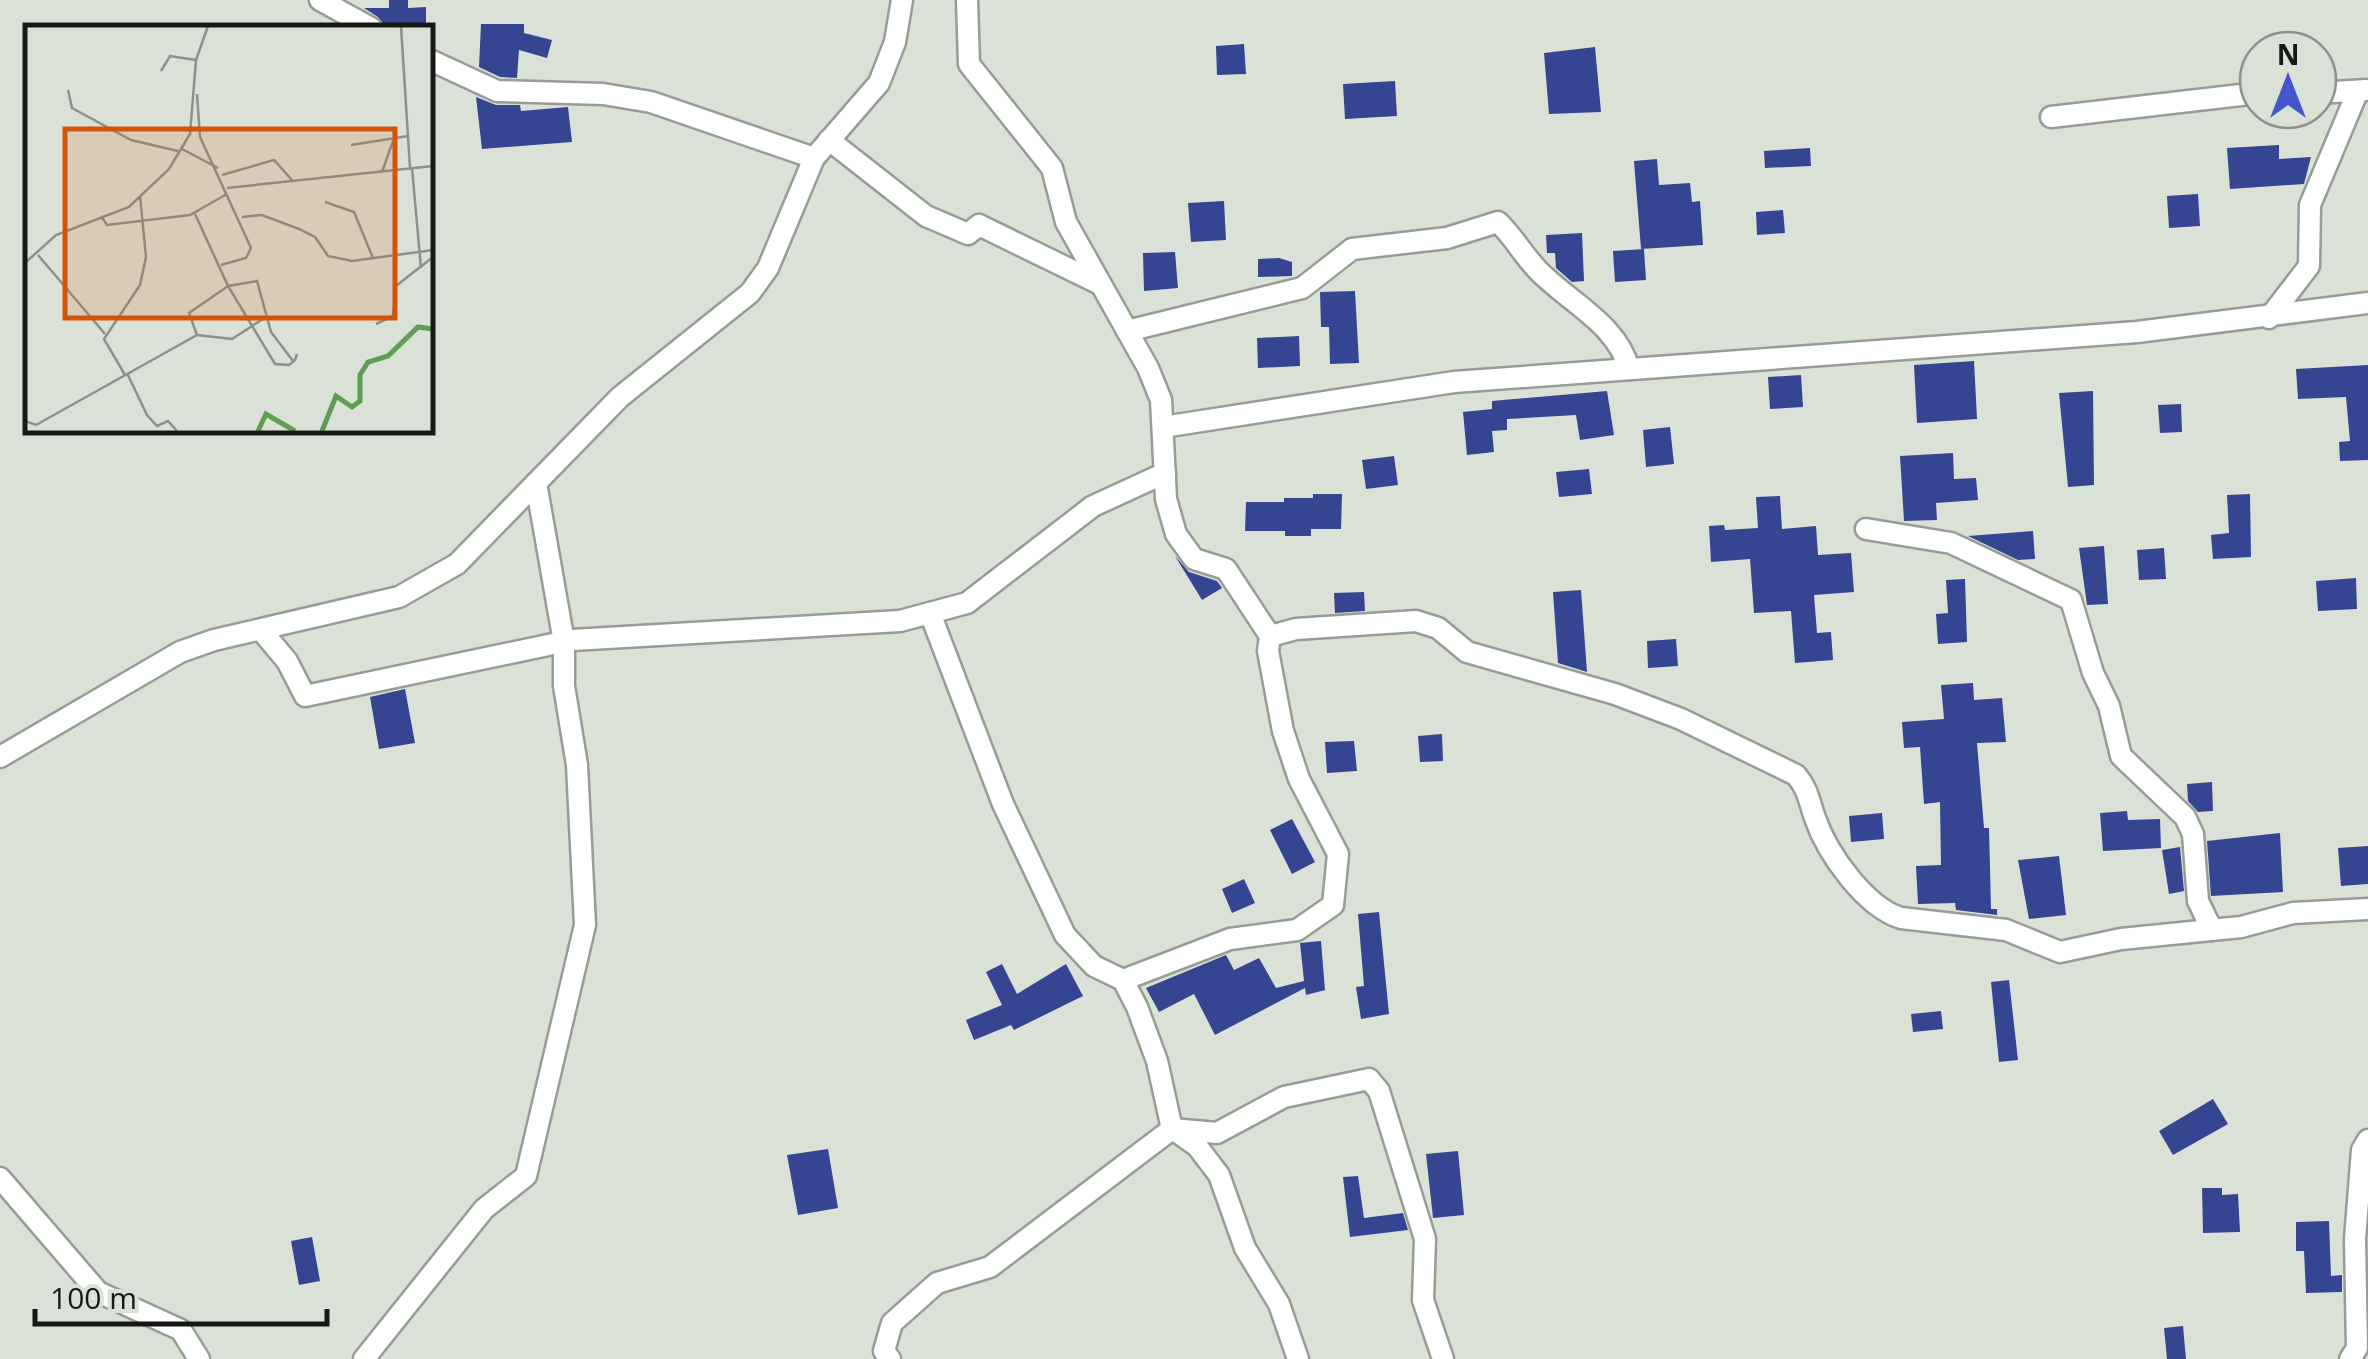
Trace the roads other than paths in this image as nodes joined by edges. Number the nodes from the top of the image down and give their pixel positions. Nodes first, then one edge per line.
1 (320, 0) edge
2 (902, 0) edge
3 (967, 0) edge
4 (366, 25) edge
5 (432, 61) edge
6 (2363, 91) edge
7 (2338, 92) edge
8 (2238, 95) edge
9 (2051, 117) dead end
10 (829, 140) junction
11 (814, 158) junction
12 (1098, 283) junction
13 (2368, 303) edge
14 (2269, 318) junction
15 (1127, 332) junction
16 (1630, 369) junction
17 (1163, 427) junction
18 (1165, 473) junction
19 (536, 484) junction
20 (1866, 529) dead end
21 (930, 613) junction
22 (261, 630) junction
23 (1270, 636) junction
24 (564, 642) junction
25 (0, 757) edge
26 (2368, 909) edge
27 (2212, 930) junction
28 (1123, 980) junction
29 (1172, 1129) junction
30 (2368, 1140) edge
31 (0, 1178) edge
32 (1438, 1357) edge
33 (199, 1359) edge
34 (364, 1359) edge
35 (890, 1359) edge
36 (1298, 1359) edge
37 (2350, 1359) edge

1 - 4 street
2 - 10 street
3 - 12 street
5 - 11 street
6 - 7 street
6 - 14 street
8 - 9 street
10 - 11 street
10 - 12 street
11 - 19 street
12 - 15 street
13 - 14 street
14 - 16 street
15 - 16 street
15 - 17 street
16 - 17 street
17 - 18 street
18 - 21 street
18 - 23 street
19 - 22 street
19 - 24 street
20 - 27 street
21 - 24 street
21 - 28 street
22 - 24 street
22 - 25 street
23 - 27 street
23 - 28 street
24 - 34 street
26 - 27 street
28 - 29 street
29 - 32 street
29 - 35 street
29 - 36 street
30 - 37 street
31 - 33 street

